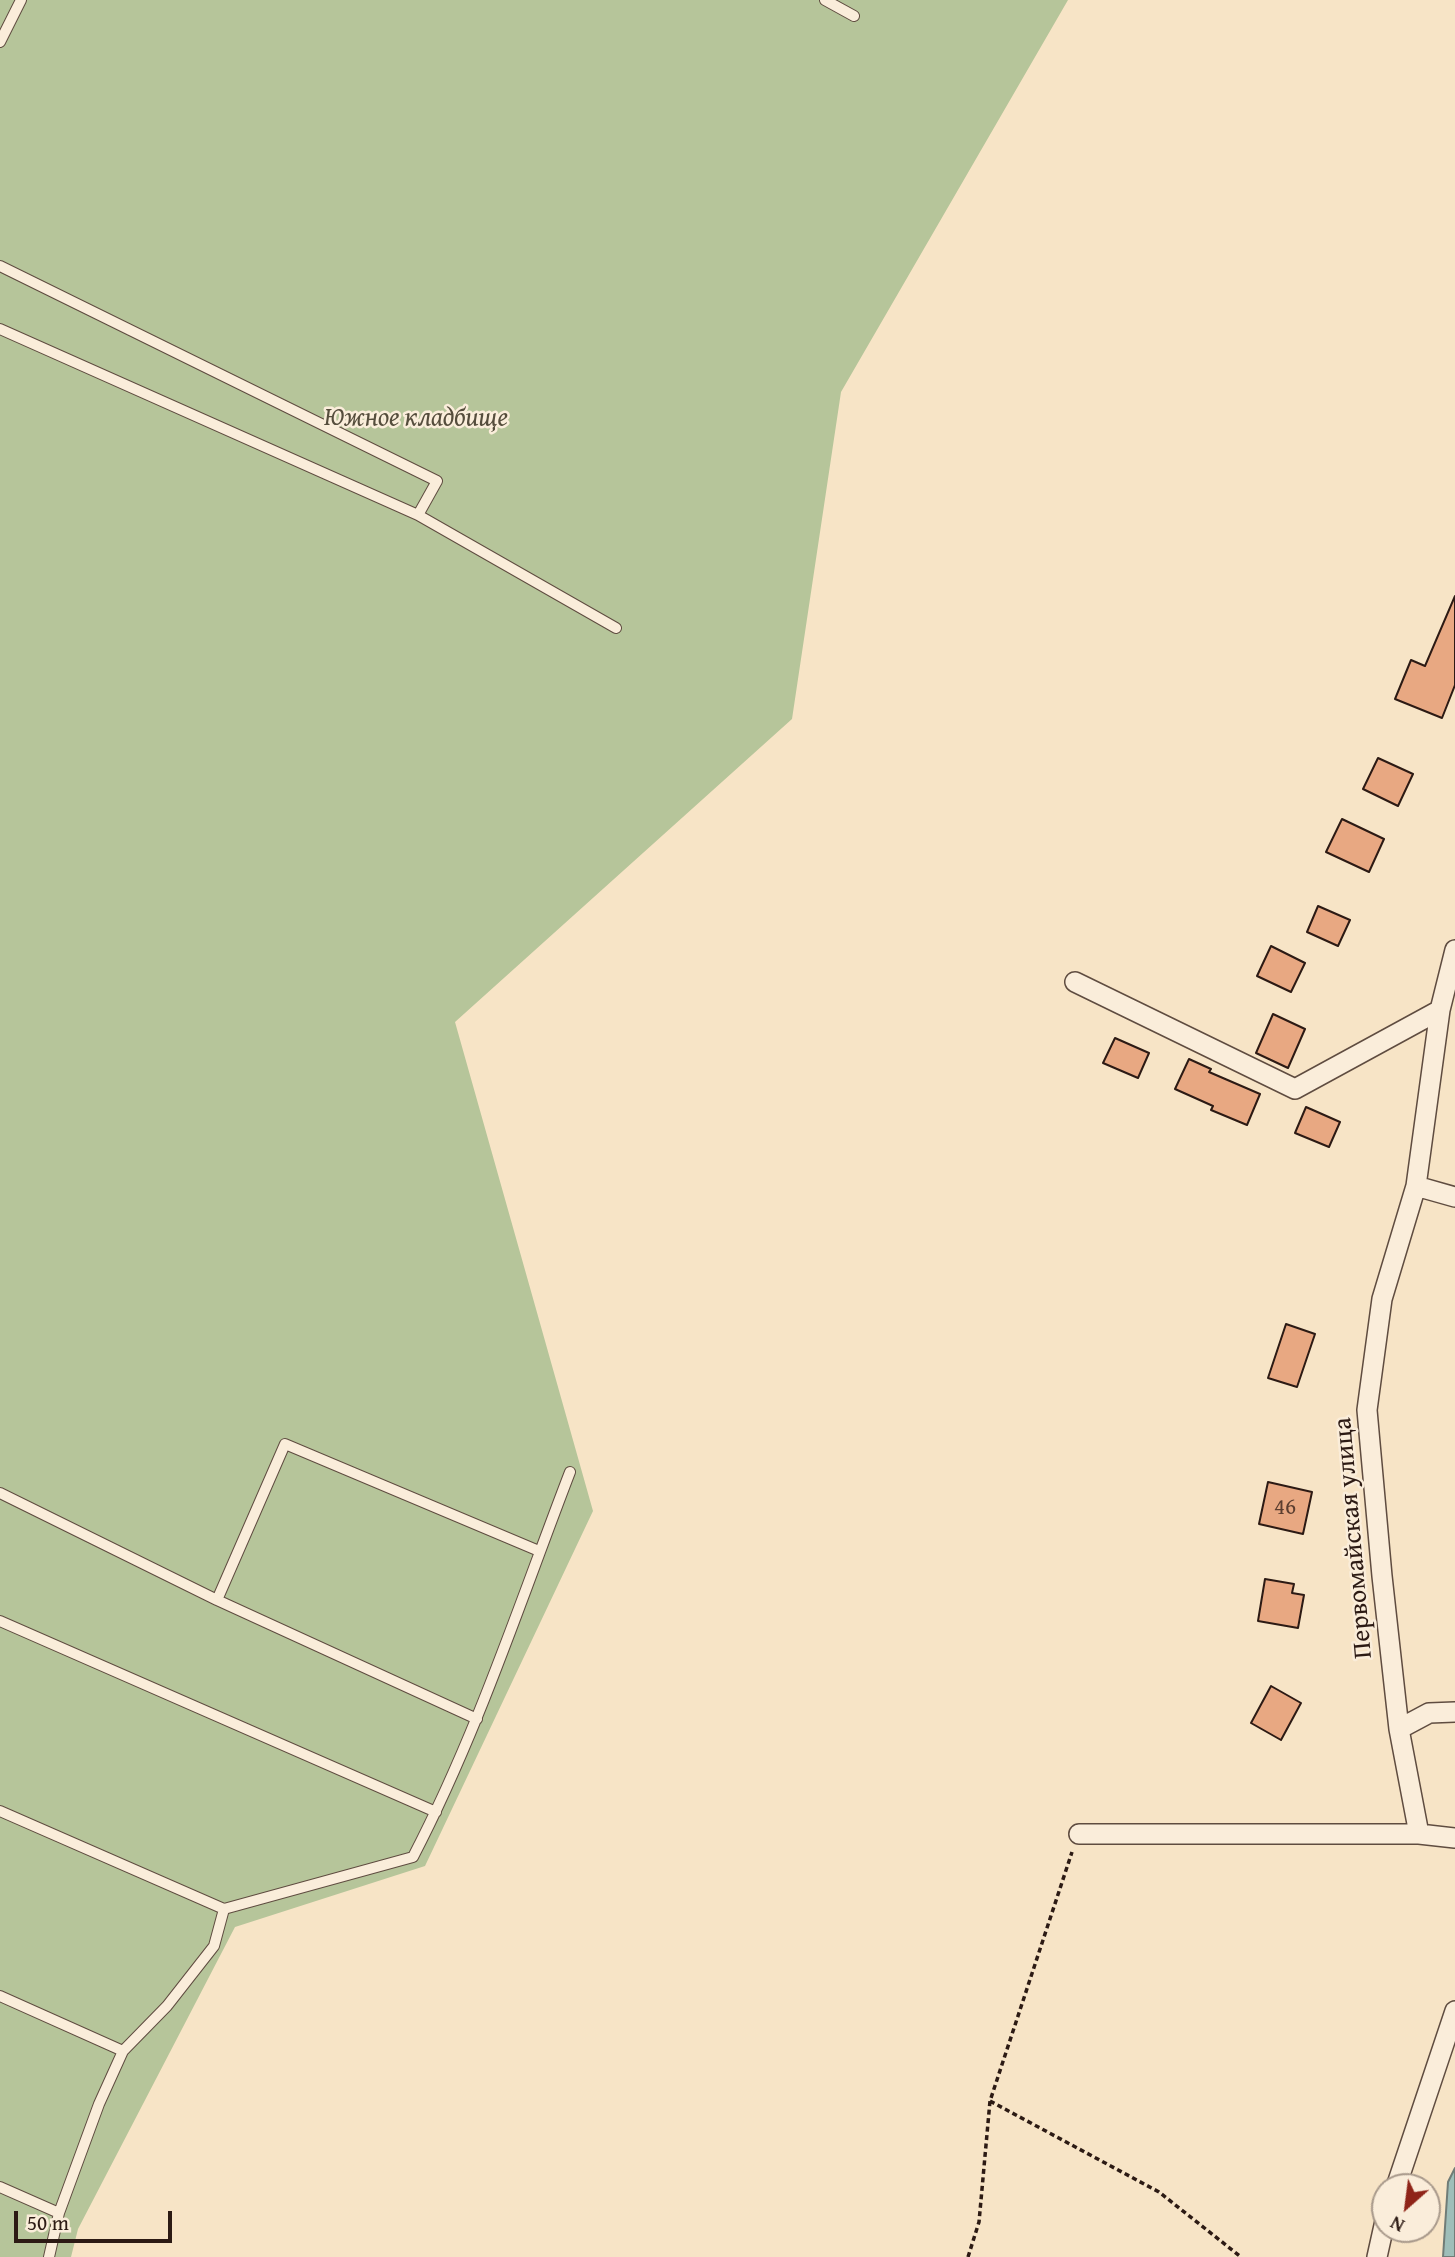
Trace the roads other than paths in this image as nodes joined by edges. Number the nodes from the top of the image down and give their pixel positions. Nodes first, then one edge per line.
1 (21, 0) edge
2 (825, 0) edge
3 (854, 16) dead end
4 (0, 42) edge
5 (0, 266) edge
6 (0, 329) edge
7 (418, 515) junction
8 (616, 628) dead end
9 (1455, 950) edge
10 (1075, 982) dead end
11 (1440, 1010) junction
12 (1416, 1186) junction
13 (1455, 1197) edge
14 (569, 1472) dead end
15 (0, 1493) edge
16 (540, 1551) junction
17 (217, 1600) junction
18 (0, 1621) edge
19 (1455, 1712) edge
20 (477, 1719) junction
21 (1399, 1729) junction
22 (0, 1811) edge
23 (436, 1812) junction
24 (1079, 1834) road end
25 (1419, 1834) junction
26 (1455, 1838) edge
27 (224, 1909) junction
28 (0, 1996) edge
29 (1455, 2011) edge
30 (123, 2051) junction
31 (1401, 2173) edge
32 (0, 2187) edge
33 (59, 2213) junction
34 (49, 2257) edge

1 - 4 lane
2 - 3 lane
5 - 7 lane
6 - 7 lane
7 - 8 lane
9 - 11 street, Первомайская улица
10 - 11 street
11 - 12 street, Первомайская улица
12 - 13 street
12 - 21 street, Первомайская улица
14 - 16 lane
15 - 17 lane
16 - 17 lane
16 - 20 lane
17 - 20 lane
18 - 23 lane
19 - 21 street
20 - 23 lane
21 - 25 street, Первомайская улица
22 - 27 lane
23 - 27 lane
24 - 25 street
25 - 26 street
27 - 30 lane
28 - 30 lane
29 - 31 street
30 - 33 lane
32 - 33 lane
33 - 34 lane

